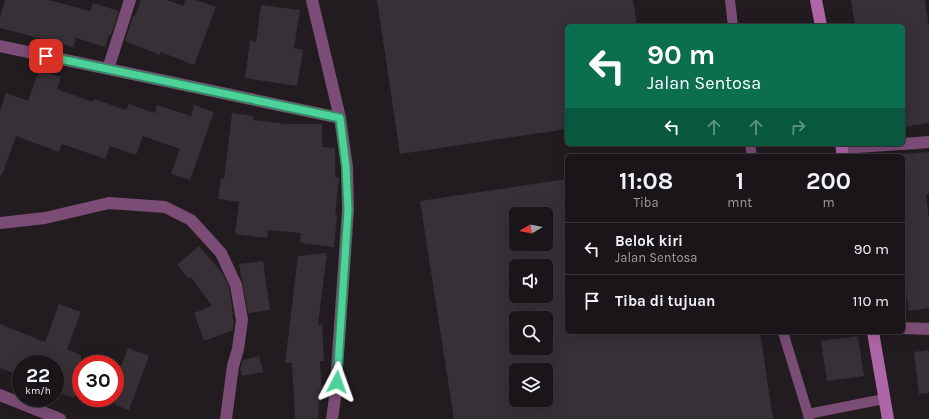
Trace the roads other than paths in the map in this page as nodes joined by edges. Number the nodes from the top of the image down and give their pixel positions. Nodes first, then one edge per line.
1 (130, 0) edge
2 (312, 0) edge
3 (730, 0) edge
4 (816, 0) edge
5 (733, 24) edge
6 (821, 24) edge
7 (0, 46) edge
8 (108, 69) junction
9 (340, 118) junction
10 (929, 142) edge
11 (905, 144) edge
12 (879, 146) edge
13 (842, 149) edge
14 (0, 223) edge
15 (905, 328) edge
16 (929, 329) edge
17 (784, 334) edge
18 (873, 334) edge
19 (0, 395) edge
20 (884, 399) junction
21 (809, 416) edge
22 (60, 419) edge
23 (226, 419) edge
24 (332, 419) edge
25 (888, 419) edge

1 - 8 street
2 - 9 street
3 - 5 lane
4 - 6 street
7 - 8 street
8 - 9 street
9 - 24 street
10 - 11 street
12 - 13 street
14 - 23 street
15 - 16 street
17 - 21 lane
18 - 20 street
19 - 22 street
20 - 21 lane
20 - 25 street

